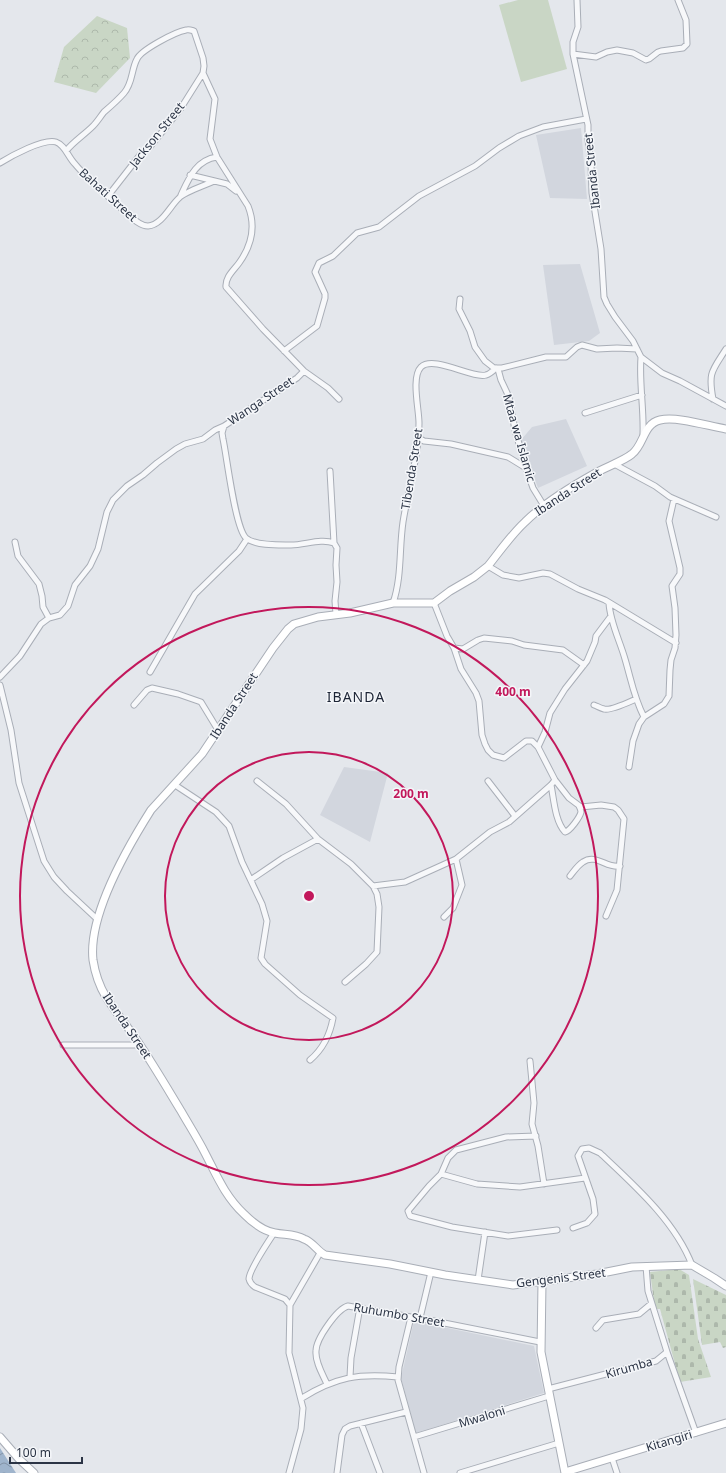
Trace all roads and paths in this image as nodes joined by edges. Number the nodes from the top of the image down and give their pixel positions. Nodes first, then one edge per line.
1 (578, 0) edge
2 (678, 0) edge
3 (573, 54) junction
4 (204, 73) junction
5 (586, 119) junction
6 (66, 151) junction
7 (218, 157) junction
8 (0, 163) edge
9 (190, 175) junction
10 (214, 181) junction
11 (240, 195) junction
12 (108, 196) junction
13 (181, 196) junction
14 (460, 299) dead end
15 (637, 349) junction
16 (726, 349) edge
17 (284, 351) junction
18 (642, 357) junction
19 (497, 369) junction
20 (304, 371) junction
21 (642, 395) junction
22 (339, 399) dead end
23 (713, 399) junction
24 (726, 406) edge
25 (585, 413) dead end
26 (224, 426) junction
27 (726, 428) edge
28 (643, 434) junction
29 (418, 438) junction
30 (615, 463) junction
31 (526, 468) junction
32 (330, 471) dead end
33 (674, 499) junction
34 (544, 506) junction
35 (716, 517) dead end
36 (247, 539) junction
37 (15, 542) dead end
38 (334, 543) junction
39 (488, 566) junction
40 (393, 603) junction
41 (434, 603) junction
42 (609, 603) junction
43 (336, 614) junction
44 (611, 616) junction
45 (49, 618) junction
46 (676, 642) junction
47 (454, 648) junction
48 (584, 665) junction
49 (150, 672) dead end
50 (0, 677) edge
51 (0, 685) edge
52 (636, 699) junction
53 (134, 705) dead end
54 (594, 705) dead end
55 (644, 718) junction
56 (218, 730) junction
57 (538, 747) junction
58 (629, 766) dead end
59 (555, 780) junction
60 (488, 781) dead end
61 (257, 782) dead end
62 (175, 785) junction
63 (551, 785) junction
64 (579, 806) junction
65 (515, 816) junction
66 (318, 839) junction
67 (456, 859) junction
68 (620, 866) junction
69 (570, 876) dead end
70 (252, 879) junction
71 (373, 886) junction
72 (606, 916) dead end
73 (444, 917) dead end
74 (97, 919) junction
75 (345, 982) dead end
76 (63, 1045) dead end
77 (140, 1045) junction
78 (310, 1060) dead end
79 (530, 1061) dead end
80 (536, 1136) junction
81 (441, 1174) junction
82 (585, 1178) junction
83 (544, 1184) junction
84 (573, 1228) dead end
85 (557, 1230) dead end
86 (485, 1232) junction
87 (274, 1233) junction
88 (320, 1253) junction
89 (692, 1265) junction
90 (646, 1266) junction
91 (431, 1272) junction
92 (478, 1280) junction
93 (542, 1282) junction
94 (726, 1286) edge
95 (651, 1304) junction
96 (290, 1305) junction
97 (360, 1307) junction
98 (411, 1317) junction
99 (420, 1318) junction
100 (596, 1328) dead end
101 (540, 1342) junction
102 (667, 1352) junction
103 (398, 1376) junction
104 (350, 1377) junction
105 (327, 1384) junction
106 (549, 1393) junction
107 (302, 1398) junction
108 (406, 1412) junction
109 (361, 1423) junction
110 (726, 1423) edge
111 (696, 1433) junction
112 (0, 1437) edge
113 (414, 1437) junction
114 (559, 1443) junction
115 (612, 1458) junction
116 (34, 1473) edge
117 (289, 1473) edge
118 (337, 1473) edge
119 (380, 1473) edge
120 (424, 1473) edge
121 (460, 1473) edge
122 (564, 1473) edge
123 (617, 1473) edge

1 - 3 street, Ibanda Street
2 - 3 street
3 - 5 street, Ibanda Street
4 - 6 street, Wanga Street
4 - 7 street, Wanga Street
4 - 12 street, Jackson Street
5 - 15 street, Ibanda Street
5 - 17 street
6 - 8 street
6 - 12 street, Bahati Street
7 - 9 street
7 - 11 street, Wanga Street
9 - 10 street
9 - 13 street
10 - 11 street
10 - 13 street, Bahati Street
11 - 17 street, Wanga Street
12 - 13 street, Bahati Street
14 - 19 street
15 - 18 street, Ibanda Street
15 - 19 street
16 - 23 street
17 - 20 street, Wanga Street
18 - 21 street
18 - 23 street, Ibanda Street
19 - 29 street, Tibenda Street
19 - 31 street, Mtaa wa Islamic
20 - 22 street
20 - 26 street, Wanga Street
21 - 25 street
21 - 28 street
23 - 24 street, Ibanda Street
26 - 36 street
26 - 45 street, Wanga Street
27 - 28 street, Ibanda Street
28 - 30 street, Ibanda Street
29 - 31 street
29 - 40 street, Tibenda Street
30 - 33 street
30 - 34 street, Ibanda Street
31 - 34 street, Mtaa wa Islamic
32 - 38 street
33 - 35 street
33 - 46 street
34 - 39 street, Ibanda Street
36 - 38 street
36 - 49 street
37 - 45 street
38 - 43 street
39 - 41 street, Ibanda Street
39 - 42 street
40 - 41 street, Ibanda Street
40 - 43 street, Ibanda Street
41 - 47 street
42 - 44 street
42 - 46 street
43 - 56 street, Ibanda Street
44 - 48 street
44 - 52 street
45 - 50 street, Wanga Street
46 - 55 street
47 - 48 street
47 - 57 street
48 - 57 street
51 - 74 street
52 - 54 street
52 - 55 street
53 - 56 street
55 - 58 street
56 - 62 street, Ibanda Street
57 - 59 street
59 - 63 street
59 - 64 street
60 - 65 street
61 - 66 street
62 - 70 street
62 - 74 street, Ibanda Street
63 - 64 street
63 - 65 street
64 - 68 street
65 - 67 street
66 - 70 street
66 - 71 street
67 - 71 street
67 - 73 street
68 - 69 street
68 - 72 street
70 - 78 street
71 - 75 street
74 - 77 street, Ibanda Street
76 - 77 street
77 - 87 street, Ibanda Street
79 - 80 street
80 - 81 street
80 - 83 street
81 - 83 street
81 - 86 street
82 - 83 street
82 - 84 street
82 - 89 street
85 - 86 street
86 - 92 street
87 - 88 street
87 - 96 street
88 - 91 street, Gengenis Street
88 - 96 street
89 - 90 street, Gengenis Street
89 - 94 street
90 - 93 street, Gengenis Street
90 - 95 street, Kirumba
91 - 92 street, Gengenis Street
91 - 99 street
92 - 93 street, Gengenis Street
93 - 101 street
95 - 100 street
95 - 102 street, Kirumba
96 - 107 street
97 - 98 street, Ruhumbo Street
97 - 104 street
97 - 105 street, Ruhumbo Street
98 - 99 street, Ruhumbo Street
98 - 103 street
99 - 101 street, Ruhumbo Street
101 - 106 street
102 - 106 street, Kirumba
102 - 111 street
103 - 104 street
103 - 108 street
104 - 105 street
105 - 107 street
106 - 113 street, Mwaloni
106 - 114 street
107 - 117 street
108 - 109 street
108 - 113 street
109 - 118 street
109 - 119 street
110 - 111 street, Kitangiri
111 - 115 street, Kitangiri
112 - 116 street
113 - 120 street
114 - 121 street
114 - 122 street
115 - 122 street, Kitangiri
115 - 123 street

